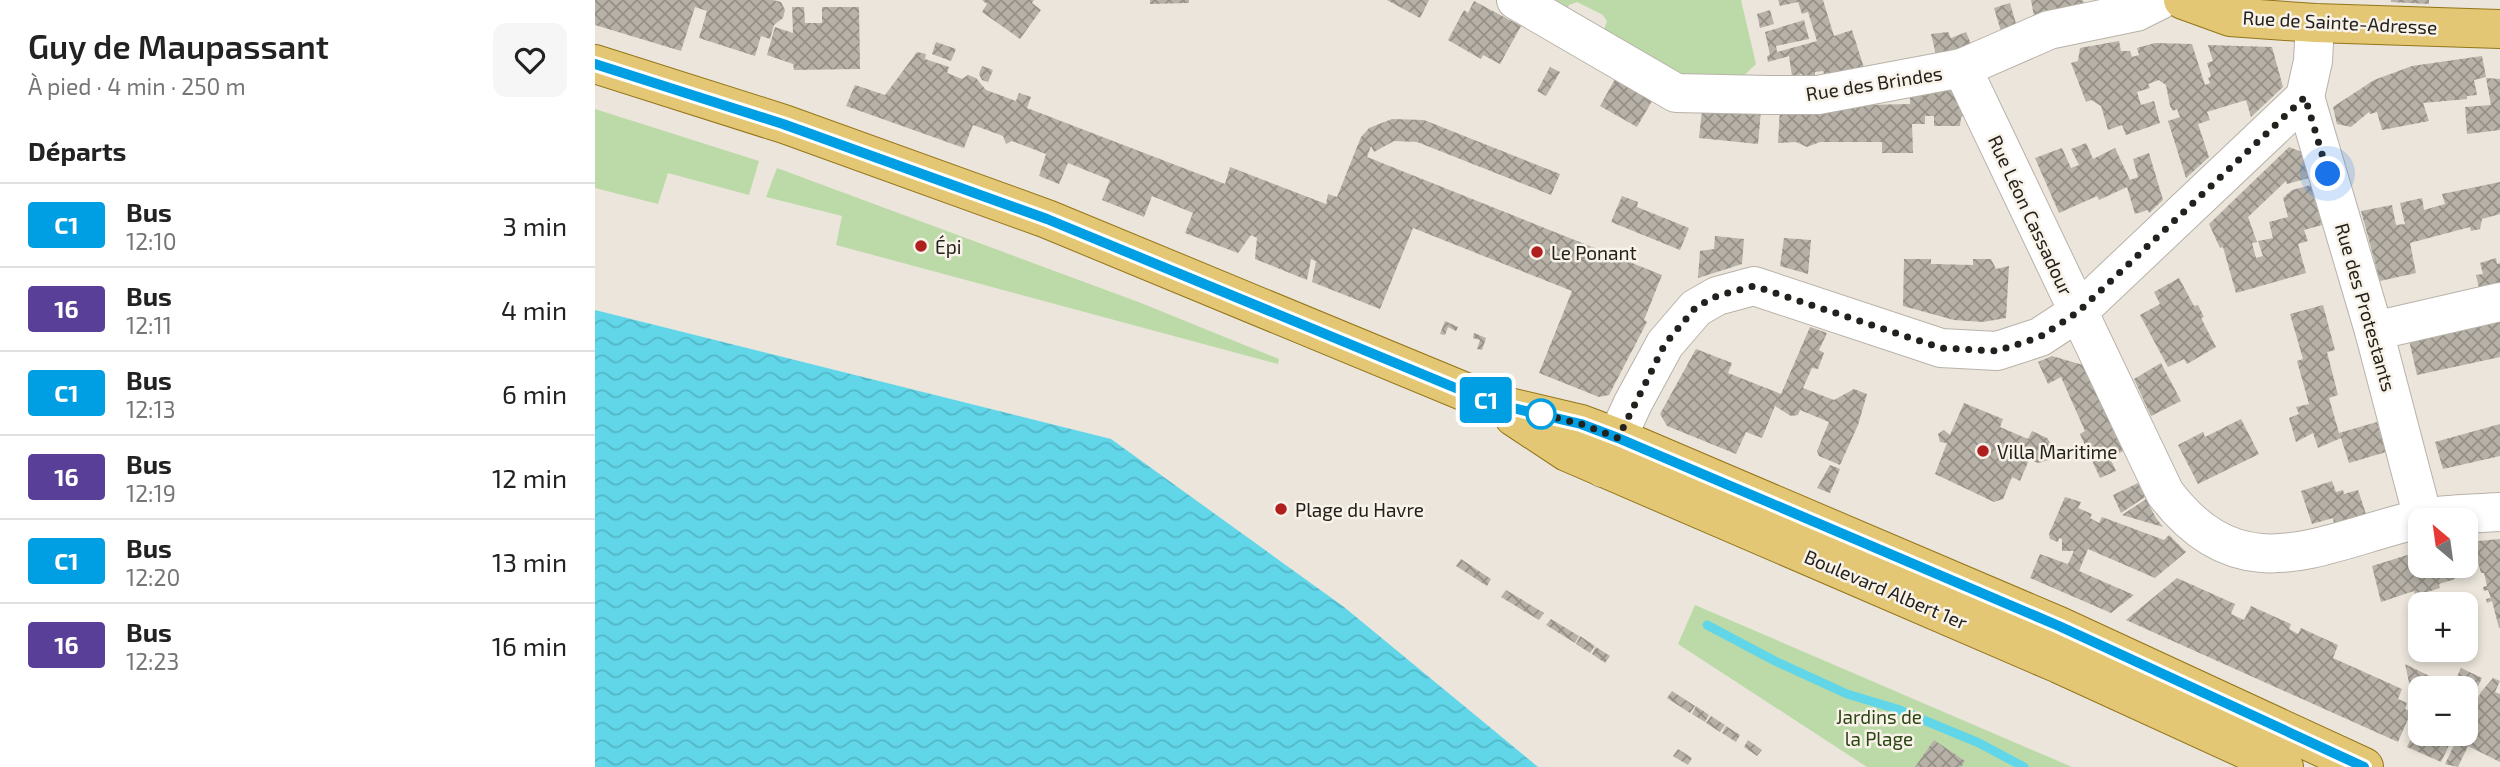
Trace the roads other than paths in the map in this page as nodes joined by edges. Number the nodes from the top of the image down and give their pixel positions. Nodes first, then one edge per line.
1 (1517, 0) edge
2 (2160, 0) edge
3 (2183, 0) edge
4 (2315, 23) junction
5 (2500, 29) edge
6 (595, 64) edge
7 (1962, 68) junction
8 (2305, 97) junction
9 (2500, 302) edge
10 (2078, 312) junction
11 (2374, 331) junction
12 (1610, 453) junction
13 (2420, 508) edge
14 (2500, 512) edge
15 (2478, 514) edge
16 (2408, 522) edge
17 (2284, 767) edge
18 (2364, 767) edge

1 - 7 street, Rue des Brindes
2 - 7 street, Rue des Brindes
3 - 4 main road, Rue de Sainte-Adresse
4 - 5 main road, Rue de Sainte-Adresse
4 - 8 street
6 - 12 main road, Boulevard Albert 1er
7 - 10 street, Rue Léon Cassadour
8 - 10 street
8 - 11 street, Rue des Protestants
9 - 11 street
10 - 12 street
10 - 16 street, Rue Léon Cassadour
11 - 13 street, Rue des Protestants
12 - 17 main road, Boulevard Albert 1er
12 - 18 main road, Boulevard Albert 1er
14 - 15 street, Rue Léon Cassadour

